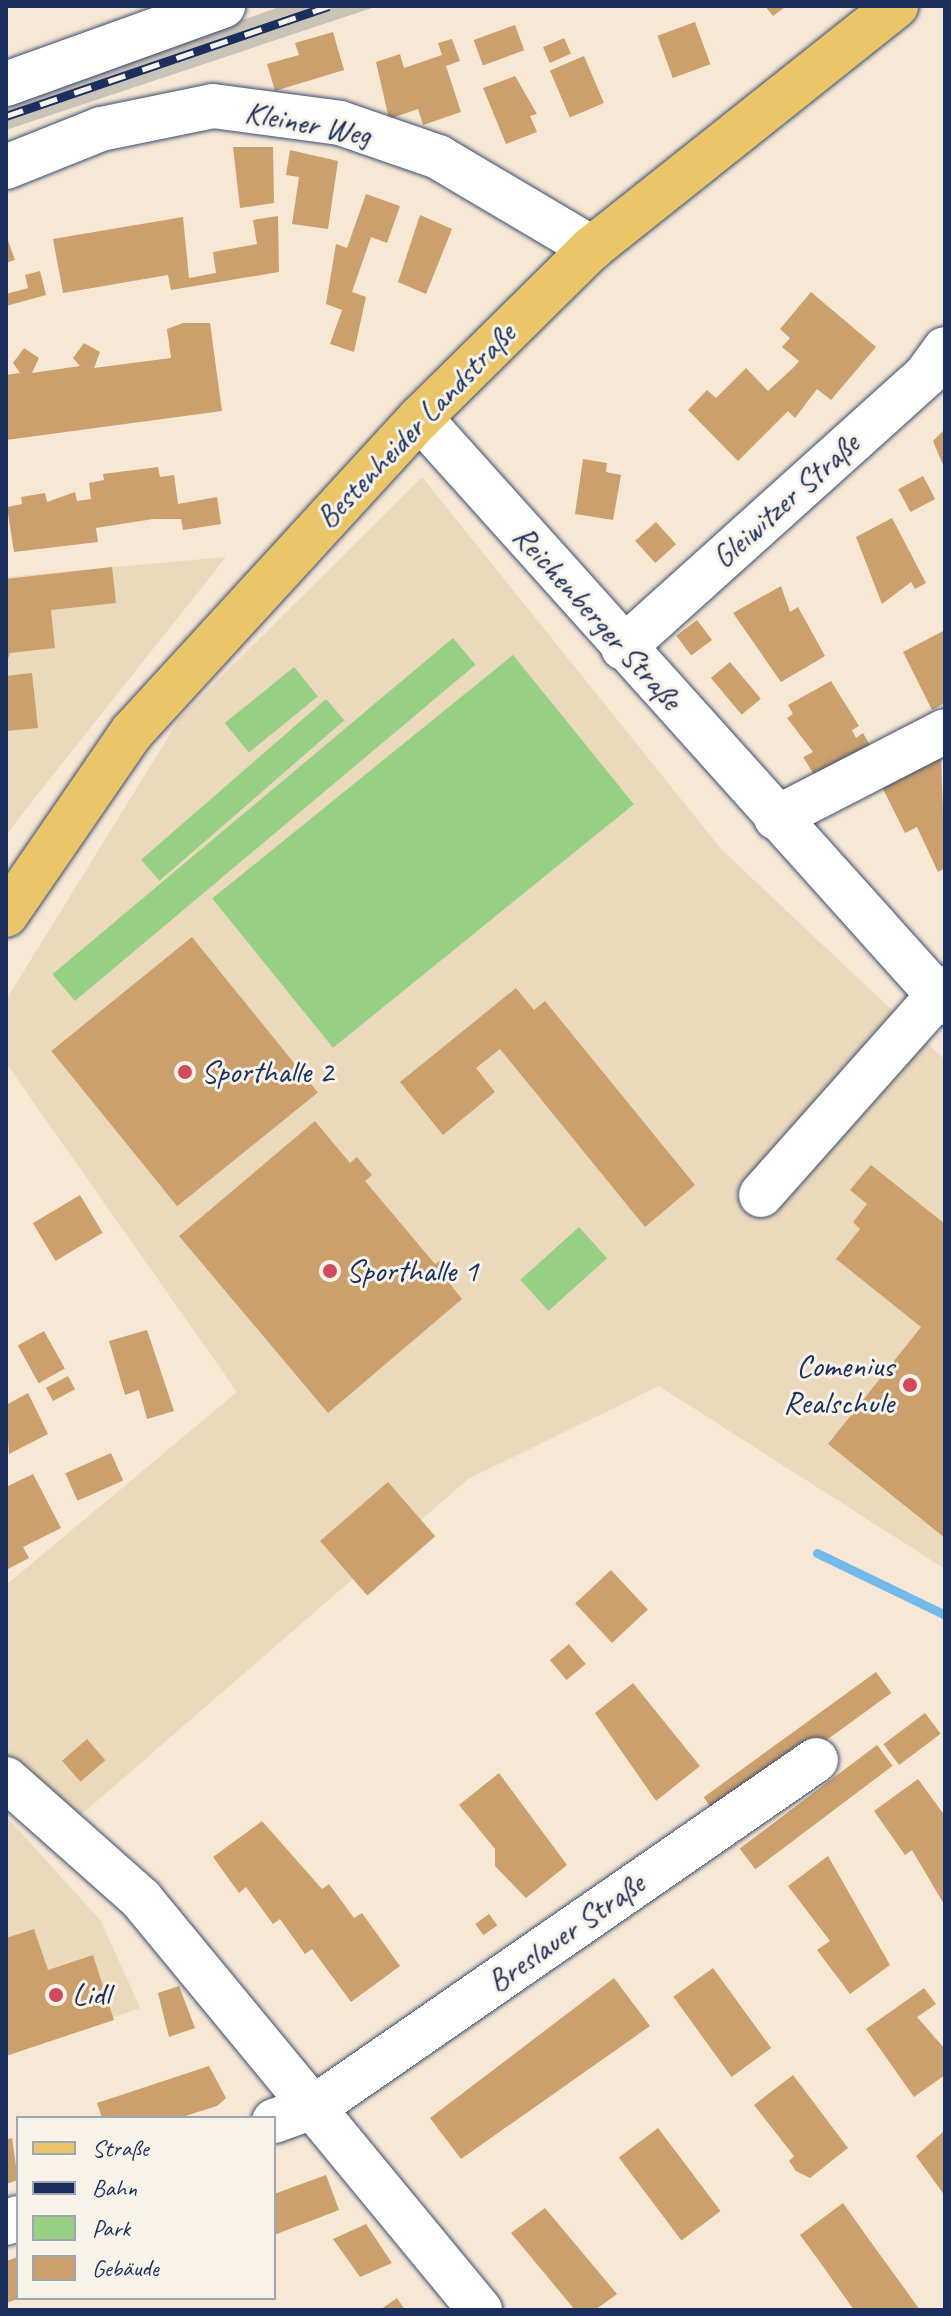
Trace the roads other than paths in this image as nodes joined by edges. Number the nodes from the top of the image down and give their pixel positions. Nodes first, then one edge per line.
1 (223, 6) edge
2 (896, 6) edge
3 (6, 84) edge
4 (6, 167) edge
5 (592, 248) junction
6 (945, 349) edge
7 (420, 418) junction
8 (623, 648) junction
9 (945, 731) edge
10 (776, 818) junction
11 (6, 915) edge
12 (941, 995) edge
13 (761, 1195) dead end
14 (816, 1760) dead end
15 (6, 1779) edge
16 (316, 2106) junction
17 (276, 2120) edge
18 (480, 2310) edge

1 - 3 street
2 - 5 main road, Bestenheider Landstraße
4 - 5 street, Kleiner Weg
5 - 7 main road, Bestenheider Landstraße
6 - 8 street, Gleiwitzer Straße
7 - 8 street, Reichenberger Straße
7 - 11 main road, Bestenheider Landstraße
8 - 10 street, Reichenberger Straße
9 - 10 street
10 - 12 street, Reichenberger Straße
12 - 13 street, Reichenberger Straße
14 - 16 street, Breslauer Straße
15 - 16 street
16 - 17 street, Breslauer Straße
16 - 18 street

